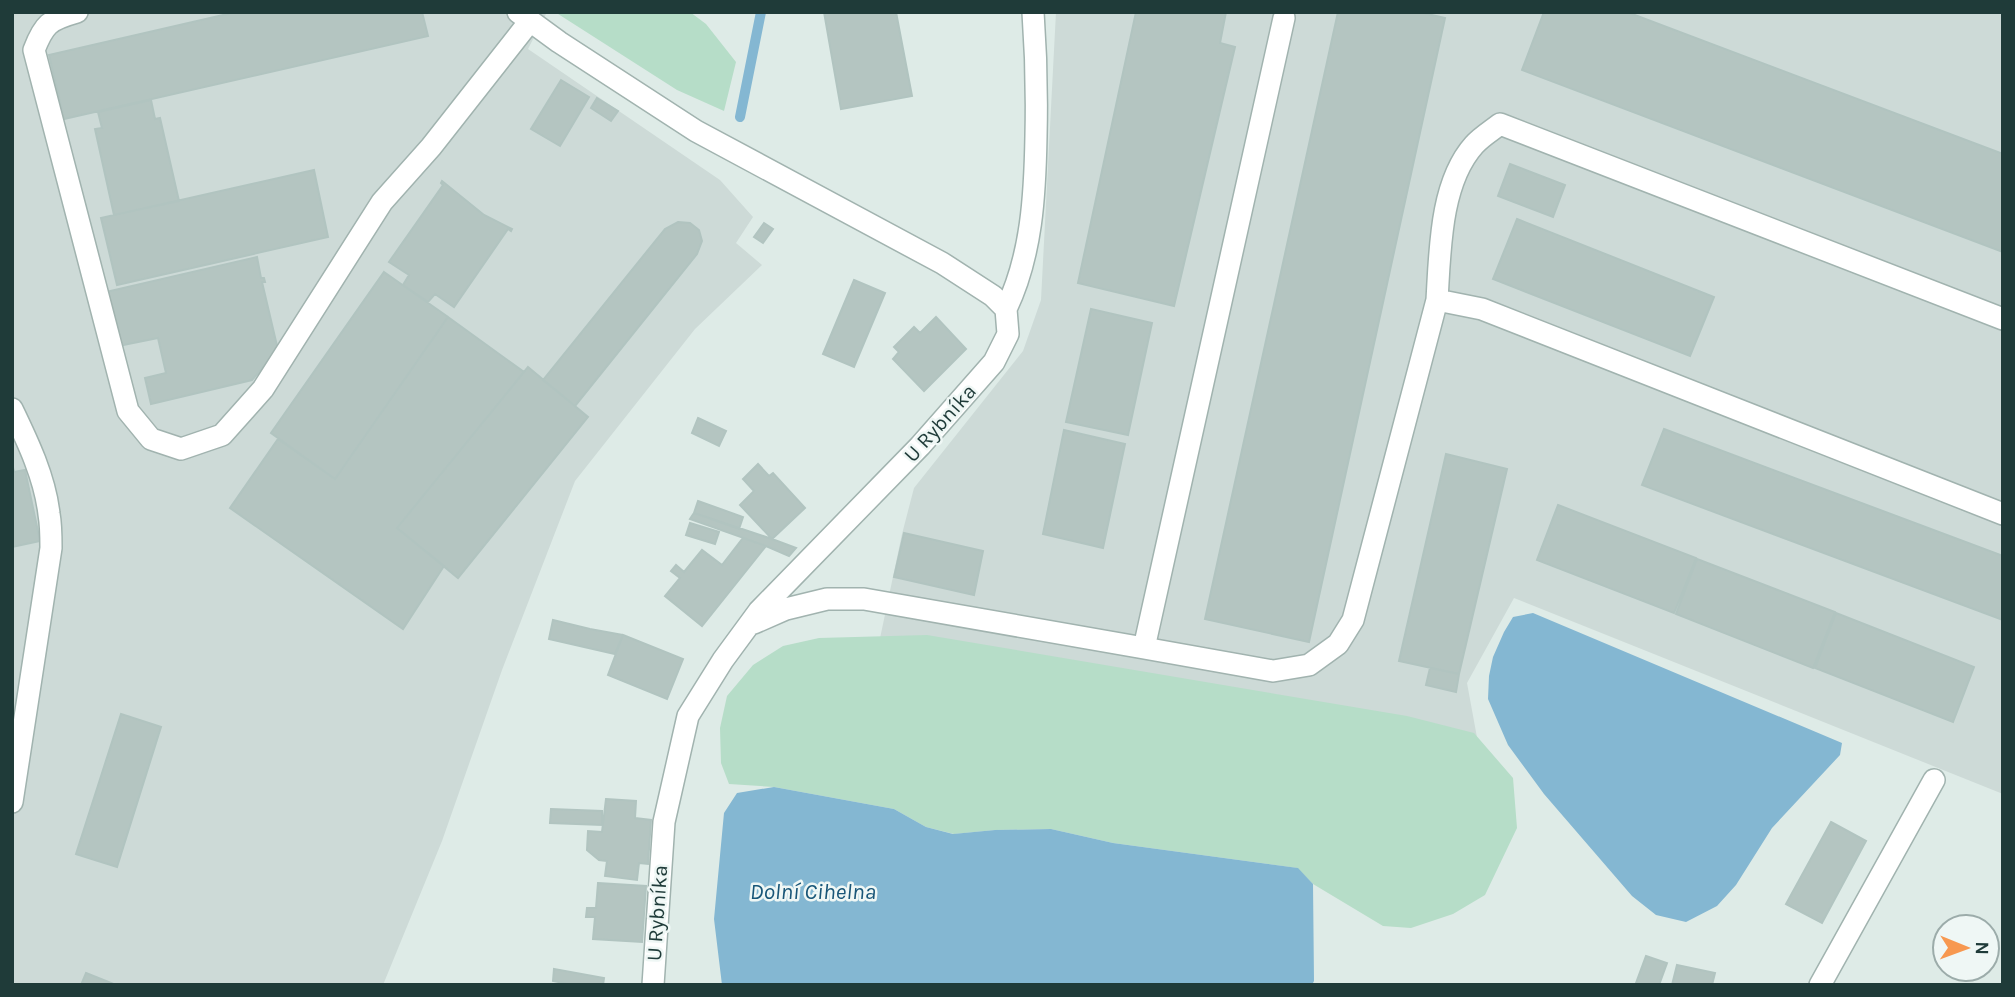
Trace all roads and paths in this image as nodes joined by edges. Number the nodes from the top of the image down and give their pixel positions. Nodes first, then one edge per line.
1 (76, 12) edge
2 (1033, 12) edge
3 (524, 17) edge
4 (1284, 18) dead end
5 (1437, 300) junction
6 (1006, 309) junction
7 (2003, 320) edge
8 (12, 410) edge
9 (2003, 514) edge
10 (747, 626) junction
11 (1144, 648) junction
12 (1934, 780) dead end
13 (12, 802) edge
14 (653, 985) edge
15 (1820, 985) edge

1 - 3 street
2 - 6 street, U Rybníka
3 - 6 street
4 - 11 street
5 - 7 street
5 - 9 street
5 - 11 street
6 - 10 street, U Rybníka
8 - 13 street
10 - 11 street
10 - 14 street, U Rybníka
12 - 15 street

